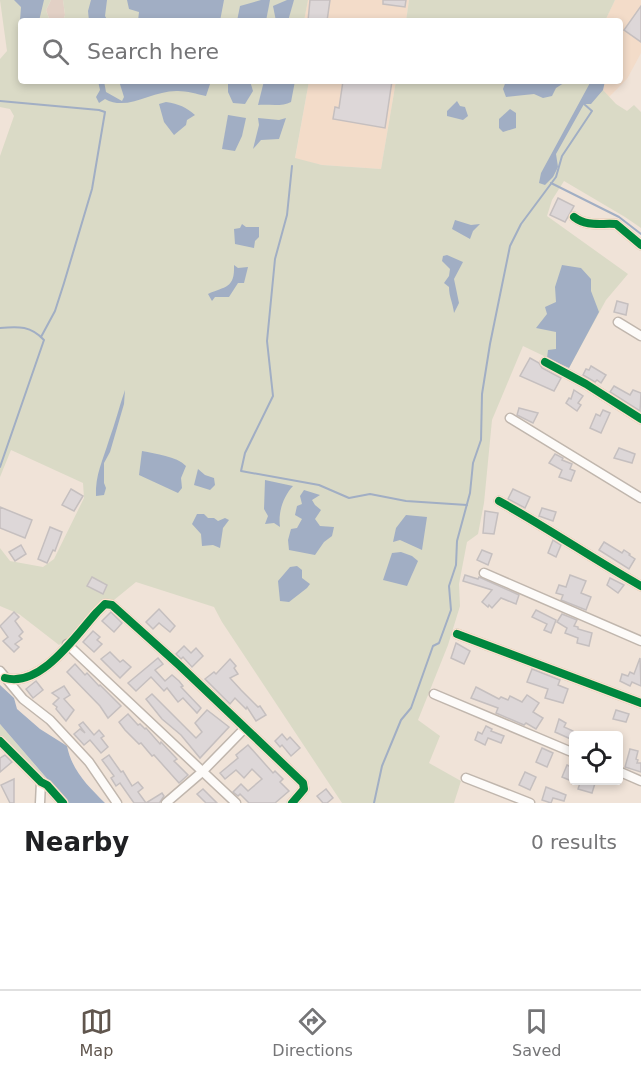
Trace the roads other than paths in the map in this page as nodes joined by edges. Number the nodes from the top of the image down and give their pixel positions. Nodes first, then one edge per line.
1 (574, 217) dead end
2 (641, 244) edge
3 (618, 322) dead end
4 (641, 336) edge
5 (545, 362) dead end
6 (510, 417) dead end
7 (641, 419) edge
8 (641, 498) edge
9 (499, 501) dead end
10 (484, 573) dead end
11 (641, 586) edge
12 (457, 634) dead end
13 (641, 641) edge
14 (67, 644) junction
15 (2, 674) edge
16 (434, 694) dead end
17 (641, 703) edge
18 (244, 729) junction
19 (0, 741) edge
20 (569, 751) edge
21 (202, 772) junction
22 (623, 773) edge
23 (466, 778) dead end
24 (641, 781) edge
25 (41, 782) junction
26 (40, 803) edge
27 (63, 803) edge
28 (117, 803) edge
29 (165, 803) edge
30 (236, 803) edge
31 (292, 803) edge
32 (530, 803) edge

1 - 2 street
3 - 4 street
5 - 7 street
6 - 8 street
9 - 11 street
10 - 13 street
12 - 17 street
14 - 15 street
14 - 18 street
14 - 21 street
15 - 28 street
16 - 20 street
18 - 21 street
18 - 31 street
19 - 25 street
21 - 29 street
21 - 30 street
22 - 24 street
23 - 32 street
25 - 26 street
25 - 27 street

